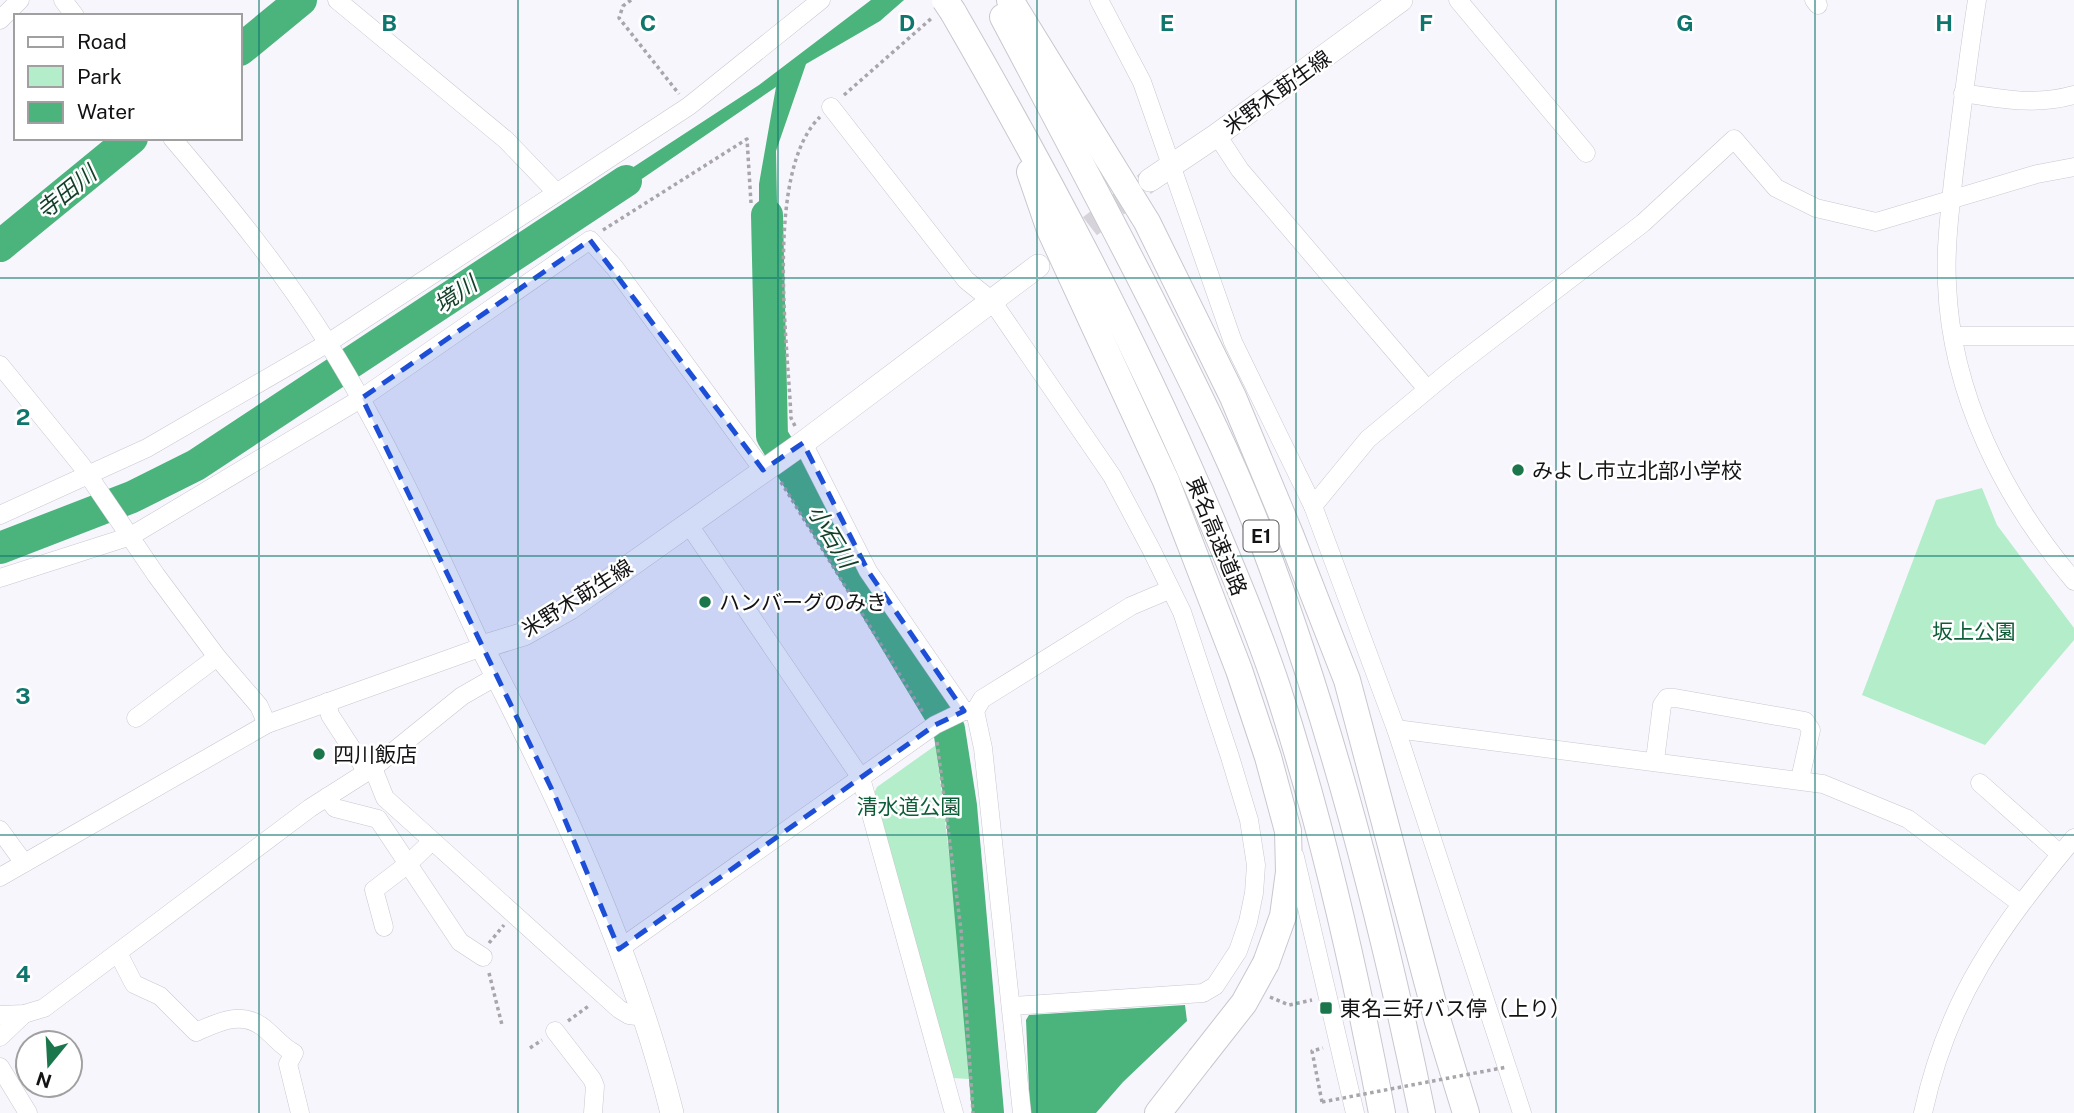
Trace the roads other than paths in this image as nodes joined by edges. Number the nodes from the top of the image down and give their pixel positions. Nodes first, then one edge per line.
1 (20, 0) edge
2 (337, 0) edge
3 (821, 0) edge
4 (994, 0) edge
5 (1010, 0) edge
6 (1098, 0) edge
7 (1401, 0) edge
8 (1458, 0) edge
9 (1977, 0) edge
10 (947, 7) edge
11 (0, 20) edge
12 (1963, 93) junction
13 (2074, 95) edge
14 (1004, 99) junction
15 (831, 107) road end
16 (1217, 135) junction
17 (174, 140) edge
18 (1586, 153) dead end
19 (1172, 163) junction
20 (2074, 167) edge
21 (1150, 180) tunnel mouth
22 (556, 191) junction
23 (1952, 199) junction
24 (1038, 266) dead end
25 (992, 301) junction
26 (1953, 336) junction
27 (2074, 336) edge
28 (328, 343) junction
29 (0, 365) edge
30 (1427, 389) junction
31 (362, 398) junction
32 (802, 443) junction
33 (765, 468) junction
34 (89, 479) junction
35 (1313, 506) junction
36 (0, 515) edge
37 (689, 525) junction
38 (128, 534) junction
39 (0, 578) edge
40 (2074, 581) edge
41 (1169, 590) junction
42 (482, 647) junction
43 (217, 657) junction
44 (497, 676) junction
45 (327, 702) junction
46 (965, 713) junction
47 (136, 718) dead end
48 (267, 724) junction
49 (1396, 729) junction
50 (1655, 760) junction
51 (370, 770) junction
52 (861, 778) junction
53 (1800, 779) junction
54 (1980, 783) dead end
55 (327, 797) junction
56 (0, 830) edge
57 (1288, 831) junction
58 (2074, 838) edge
59 (432, 841) junction
60 (2060, 854) junction
61 (24, 863) junction
62 (408, 864) junction
63 (0, 877) edge
64 (2020, 903) junction
65 (384, 927) dead end
66 (618, 949) junction
67 (118, 953) junction
68 (483, 957) dead end
69 (1011, 1006) junction
70 (23, 1014) junction
71 (0, 1015) edge
72 (645, 1017) junction
73 (1438, 1022) junction
74 (555, 1031) dead end
75 (0, 1037) edge
76 (0, 1067) edge
77 (28, 1113) edge
78 (300, 1113) edge
79 (593, 1113) edge
80 (672, 1113) edge
81 (954, 1113) edge
82 (1022, 1113) edge
83 (1158, 1113) edge
84 (1355, 1113) edge
85 (1382, 1113) edge
86 (1422, 1113) edge
87 (1452, 1113) edge
88 (1466, 1113) edge
89 (1522, 1113) edge
90 (1923, 1113) edge

1 - 11 street
2 - 22 street
3 - 22 street
4 - 86 highway, 東名高速道路 / E1
5 - 73 highway
6 - 19 street
7 - 16 main road, 米野木莇生線
8 - 18 street
9 - 12 street
10 - 14 highway, 東名高速道路 / E1
12 - 13 street
12 - 23 street
14 - 57 highway
14 - 85 highway, 東名高速道路 / E1
15 - 25 street
16 - 19 main road, 米野木莇生線
16 - 30 street
17 - 28 street
19 - 21 main road, 米野木莇生線
19 - 35 street
20 - 23 street
22 - 28 street
23 - 26 street
23 - 30 street
24 - 25 main road, 米野木莇生線
25 - 32 main road, 米野木莇生線
25 - 41 street
26 - 27 street
26 - 40 street
28 - 31 street
28 - 34 street
29 - 34 street
30 - 35 street
31 - 33 street
31 - 38 street
31 - 42 street
32 - 33 main road, 米野木莇生線
32 - 46 street
33 - 37 main road, 米野木莇生線
34 - 36 street
34 - 38 street
35 - 49 street
37 - 42 main road, 米野木莇生線
37 - 52 street
38 - 39 street
38 - 43 street
41 - 46 street
41 - 69 street
42 - 44 main road
42 - 45 street
43 - 47 street
43 - 48 street
44 - 51 street
44 - 66 main road
45 - 48 street
45 - 51 street
46 - 52 street
46 - 69 street
48 - 61 street
49 - 50 street
49 - 89 street
50 - 53 street
50 - 53 street
51 - 55 street
51 - 59 street
52 - 66 street
52 - 81 street
53 - 64 street
54 - 60 street
55 - 62 street
55 - 67 street
56 - 61 street
57 - 83 highway, bridge
57 - 84 street
58 - 60 street
59 - 62 street
59 - 72 street
60 - 64 street
61 - 63 street
62 - 65 street
62 - 68 street
64 - 90 street
66 - 72 main road
67 - 70 street
67 - 78 street
69 - 82 street
70 - 71 street
70 - 75 street
72 - 80 main road
73 - 87 street
73 - 88 highway
74 - 79 street
76 - 77 street

